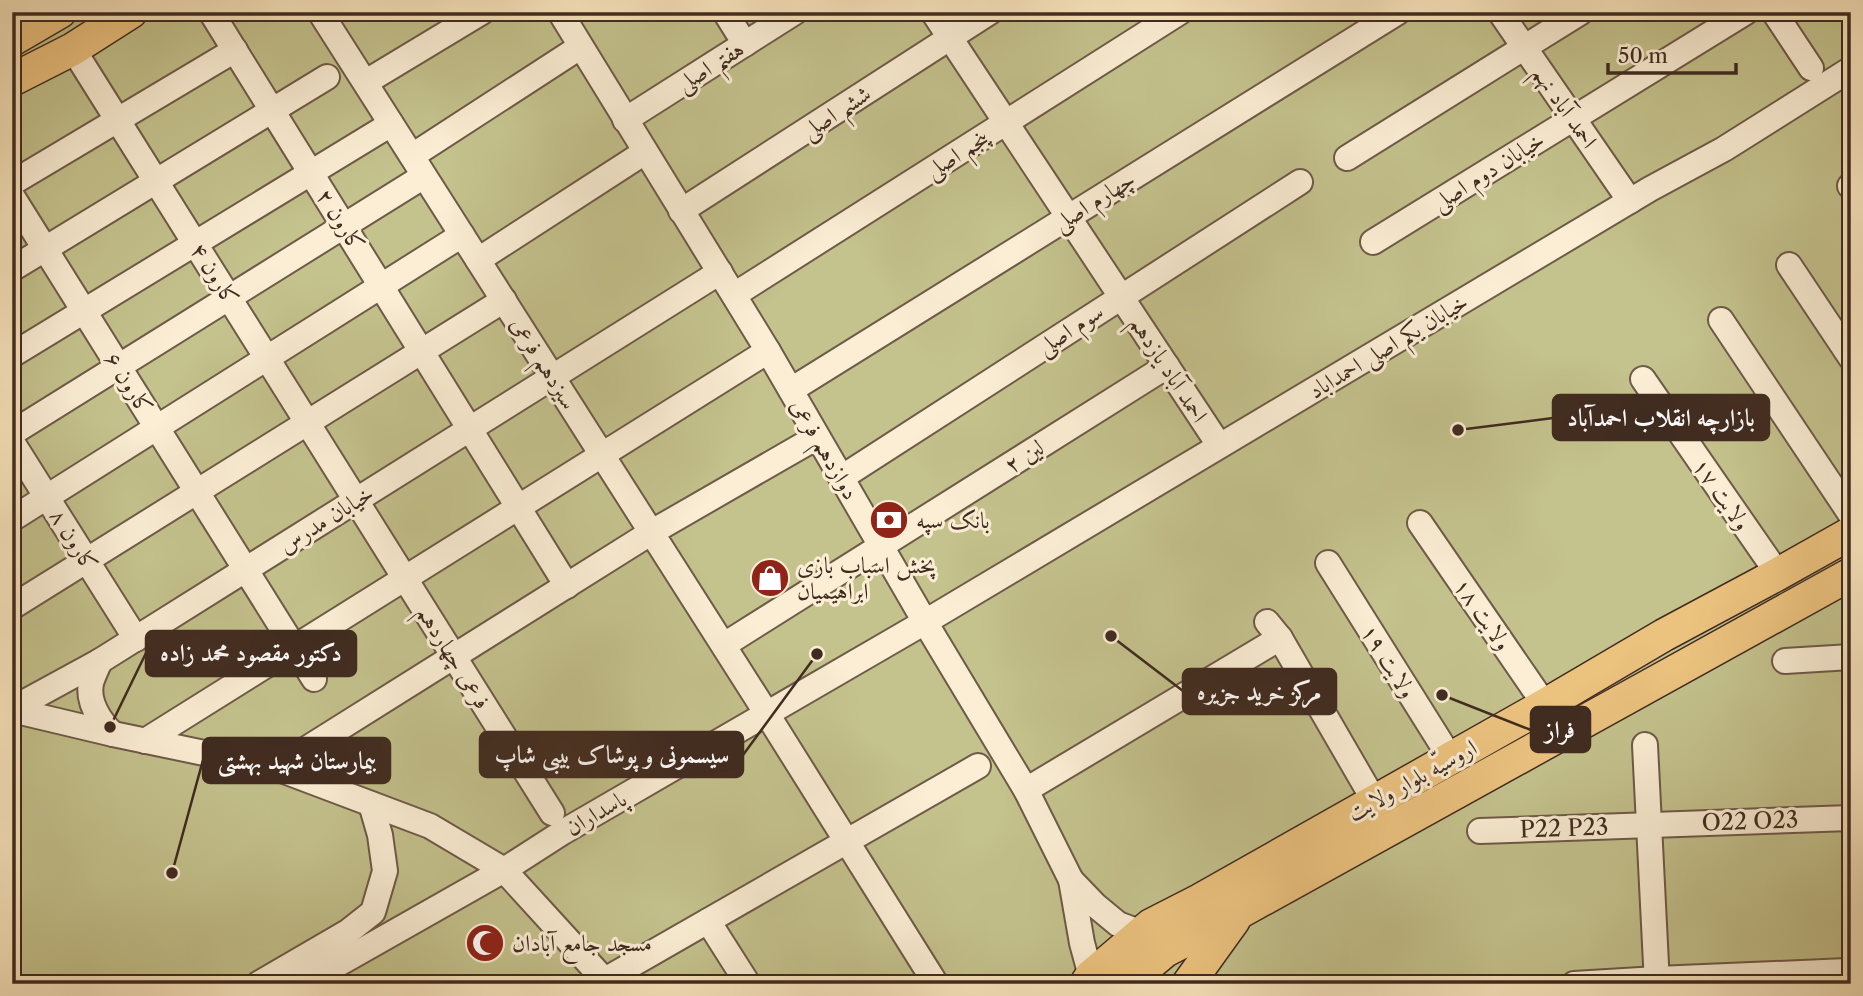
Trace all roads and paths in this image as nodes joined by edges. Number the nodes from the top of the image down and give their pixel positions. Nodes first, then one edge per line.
1 (131, 12) edge
2 (211, 12) edge
3 (320, 12) edge
4 (482, 12) edge
5 (560, 12) edge
6 (725, 12) edge
7 (795, 12) edge
8 (933, 12) edge
9 (990, 12) edge
10 (1180, 12) edge
11 (1398, 12) edge
12 (1500, 12) edge
13 (1581, 12) edge
14 (1746, 12) edge
15 (1774, 12) edge
16 (58, 13) edge
17 (950, 38) junction
18 (12, 40) edge
19 (745, 44) junction
20 (580, 47) junction
21 (73, 48) junction
22 (1524, 48) junction
23 (235, 50) junction
24 (1811, 68) dead end
25 (1851, 69) edge
26 (327, 77) dead end
27 (12, 80) edge
28 (366, 82) junction
29 (272, 110) junction
30 (1573, 119) junction
31 (118, 120) junction
32 (625, 120) junction
33 (1006, 123) junction
34 (391, 124) junction
35 (645, 152) junction
36 (1347, 158) dead end
37 (418, 166) junction
38 (311, 173) junction
39 (157, 181) junction
40 (1300, 182) dead end
41 (12, 183) edge
42 (12, 196) edge
43 (1630, 201) junction
44 (681, 211) junction
45 (1068, 217) junction
46 (344, 226) junction
47 (462, 235) junction
48 (1373, 242) dead end
49 (195, 243) junction
50 (46, 249) junction
51 (478, 260) junction
52 (1789, 265) dead end
53 (12, 269) edge
54 (720, 272) junction
55 (382, 286) junction
56 (734, 295) junction
57 (229, 297) junction
58 (1121, 297) junction
59 (504, 300) junction
60 (84, 311) junction
61 (1721, 320) dead end
62 (422, 351) junction
63 (768, 351) junction
64 (12, 355) edge
65 (268, 358) junction
66 (1851, 358) edge
67 (119, 366) junction
68 (1167, 366) junction
69 (552, 377) junction
70 (1643, 379) dead end
71 (790, 390) junction
72 (308, 423) junction
73 (157, 428) junction
74 (471, 429) junction
75 (12, 433) edge
76 (817, 437) junction
77 (12, 442) edge
78 (1219, 446) junction
79 (602, 455) junction
80 (841, 478) junction
81 (197, 492) junction
82 (47, 497) junction
83 (357, 500) junction
84 (518, 508) junction
85 (1851, 515) edge
86 (12, 519) edge
87 (1420, 523) dead end
88 (652, 532) junction
89 (1851, 533) edge
90 (881, 547) junction
91 (87, 560) junction
92 (1328, 563) dead end
93 (246, 570) junction
94 (1778, 574) junction
95 (1851, 574) edge
96 (405, 578) junction
97 (567, 586) junction
98 (12, 607) edge
99 (925, 622) junction
100 (136, 639) junction
101 (723, 645) junction
102 (294, 648) junction
103 (454, 656) junction
104 (1851, 657) edge
105 (100, 661) junction
106 (1785, 662) dead end
107 (314, 679) dead end
108 (1545, 705) junction
109 (12, 709) edge
110 (767, 714) junction
111 (113, 734) junction
112 (145, 741) junction
113 (1645, 745) dead end
114 (1446, 761) junction
115 (978, 766) dead end
116 (276, 768) junction
117 (1026, 790) junction
118 (1456, 792) junction
119 (371, 804) junction
120 (1391, 804) junction
121 (552, 813) dead end
122 (1851, 818) edge
123 (1649, 825) junction
124 (1480, 831) dead end
125 (847, 842) junction
126 (504, 870) junction
127 (1072, 880) junction
128 (1241, 912) junction
129 (708, 921) junction
130 (1142, 933) junction
131 (1849, 973) edge
132 (1090, 981) edge
133 (1657, 981) edge
134 (607, 982) edge
135 (258, 984) edge
136 (303, 984) edge
137 (748, 984) edge
138 (936, 984) edge
139 (1128, 984) edge
140 (1188, 984) edge
141 (1574, 984) edge

1 - 21 main road
2 - 23 street, کارون ۲
3 - 28 street, سیزدهم فرعی
4 - 28 street
5 - 20 street, دوازدهم فرعی
6 - 19 street
7 - 19 street, هفتم اصلی
8 - 17 street, احمد آباد یازدهم
9 - 17 street, ششم اصلی
10 - 33 street, پنجم اصلی
11 - 45 street, چهارم اصلی
12 - 22 street, احمد آباد نهم
13 - 22 street
14 - 30 street, خیابان دوم اصلی
15 - 24 street
16 - 18 main road
17 - 33 street, احمد آباد یازدهم
17 - 44 street, ششم اصلی
19 - 32 street, هفتم اصلی
20 - 32 street, دوازدهم فرعی
20 - 37 street
21 - 27 main road
21 - 31 street, کارون ۴
22 - 30 street, احمد آباد نهم
22 - 36 street
23 - 29 street, کارون ۲
23 - 31 street
25 - 43 street, خیابان یکم اصلی احمداباد
26 - 29 street
28 - 34 street, سیزدهم فرعی
29 - 38 street, کارون ۲
29 - 39 street
30 - 43 street, احمد آباد نهم
30 - 48 street, خیابان دوم اصلی
31 - 39 street, کارون ۴
31 - 41 street
32 - 35 street, دوازدهم فرعی
33 - 45 street, احمد آباد یازدهم
33 - 56 street, پنجم اصلی
34 - 37 street, سیزدهم فرعی
34 - 38 street
35 - 44 street, دوازدهم فرعی
35 - 51 street
37 - 46 street
37 - 47 street, سیزدهم فرعی
38 - 46 street, کارون ۲
38 - 49 street
39 - 49 street, کارون ۴
39 - 50 street
40 - 58 street, سوم اصلی
42 - 50 street, کارون ۶
43 - 78 street, خیابان یکم اصلی احمداباد
44 - 54 street, دوازدهم فرعی
45 - 58 street, احمد آباد یازدهم
45 - 71 street, چهارم اصلی
46 - 55 street, کارون ۲
46 - 57 street
47 - 51 street, سیزدهم فرعی
47 - 55 street
49 - 57 street, کارون ۴
49 - 60 street
50 - 53 street
50 - 60 street, کارون ۶
51 - 59 street, سیزدهم فرعی
52 - 66 street
54 - 56 street, دوازدهم فرعی
54 - 69 street, خیابان مدرس
55 - 62 street, کارون ۲
55 - 65 street
56 - 63 street, دوازدهم فرعی
57 - 65 street, کارون ۴
57 - 67 street
58 - 68 street, احمد آباد یازدهم
58 - 80 street, سوم اصلی
59 - 62 street
59 - 69 street, سیزدهم فرعی
60 - 64 street
60 - 67 street, کارون ۶
61 - 85 street
62 - 72 street
62 - 74 street, کارون ۲
63 - 71 street, دوازدهم فرعی
63 - 79 street
65 - 72 street, کارون ۴
65 - 73 street
67 - 73 street, کارون ۶
67 - 75 street
68 - 78 street, احمد آباد یازدهم
68 - 90 street, لین ۲
69 - 74 street, خیابان مدرس
69 - 79 street, سیزدهم فرعی
70 - 94 street, ولایت ۱۷
71 - 76 street, دوازدهم فرعی
72 - 81 street
72 - 83 street, کارون ۴
73 - 81 street, کارون ۶
73 - 82 street
74 - 83 street, خیابان مدرس
74 - 84 street, کارون ۲
76 - 80 street, دوازدهم فرعی
76 - 88 street
77 - 82 street, کارون ۸
78 - 99 street, خیابان یکم اصلی احمداباد
79 - 84 street
79 - 88 street, سیزدهم فرعی
80 - 90 street, دوازدهم فرعی
81 - 91 street
81 - 93 street, کارون ۶
82 - 86 street
82 - 91 street, کارون ۸
83 - 93 street, خیابان مدرس
83 - 96 street, فرعی چهاردهم
84 - 96 street
84 - 97 street, کارون ۲
87 - 108 street, ولایت ۱۸
88 - 97 street
88 - 101 street, سیزدهم فرعی
89 - 94 main road, اروسیّه بلوار ولایت
90 - 99 street, دوازدهم فرعی
90 - 101 street, لین ۲
91 - 98 street
91 - 100 street, کارون ۸
92 - 114 street, ولایت ۱۹
93 - 100 street, خیابان مدرس
93 - 102 street, کارون ۶
94 - 108 main road, اروسیّه بلوار ولایت
95 - 118 main road, اروسیّه بلوار ولایت
96 - 102 street
96 - 103 street, فرعی چهاردهم
97 - 103 street
99 - 110 street, پاسداران
99 - 117 street, دوازدهم فرعی
100 - 105 street, خیابان مدرس
101 - 110 street, سیزدهم فرعی
102 - 107 street, کارون ۶
102 - 112 street
103 - 116 street
103 - 121 street, فرعی چهاردهم
104 - 106 street
105 - 109 street, خیابان مدرس
105 - 111 street
108 - 114 main road, اروسیّه بلوار ولایت
109 - 111 street
110 - 125 street, سیزدهم فرعی
110 - 126 street, پاسداران
111 - 112 street
112 - 116 street
113 - 123 street
114 - 118 main road
114 - 120 main road, اروسیّه بلوار ولایت
115 - 125 street
116 - 119 street
117 - 120 street
117 - 127 street, دوازدهم فرعی
118 - 120 main road, اروسیّه بلوار ولایت
119 - 126 street
119 - 135 street
120 - 128 main road, اروسیّه بلوار ولایت
120 - 130 main road, اروسیّه بلوار ولایت
122 - 123 street, O22 O23
123 - 124 street, P22 P23
123 - 133 street
125 - 129 street
125 - 138 street, سیزدهم فرعی
126 - 134 street
126 - 136 street, پاسداران
127 - 130 street
127 - 132 street, دوازدهم فرعی
128 - 139 main road, اروسیّه بلوار ولایت
128 - 140 main road
129 - 134 street
129 - 137 street
130 - 132 main road, اروسیّه بلوار ولایت
131 - 133 street
133 - 141 street

